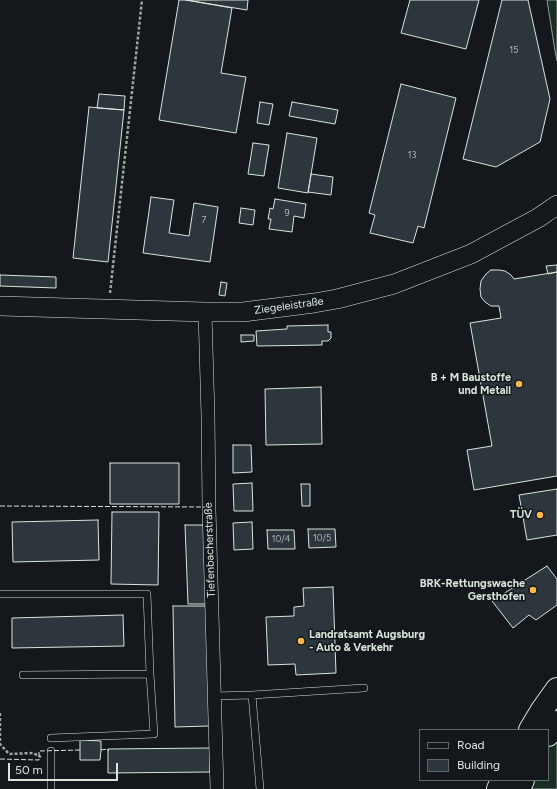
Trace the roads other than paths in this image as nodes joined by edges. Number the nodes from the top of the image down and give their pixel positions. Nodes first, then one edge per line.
1 (557, 205) edge
2 (0, 306) edge
3 (205, 312) junction
4 (0, 594) edge
5 (150, 674) junction
6 (23, 675) dead end
7 (364, 688) dead end
8 (557, 689) edge
9 (252, 694) junction
10 (214, 696) junction
11 (557, 722) edge
12 (531, 729) edge
13 (549, 734) edge
14 (51, 738) dead end
15 (51, 751) dead end
16 (51, 789) edge
17 (217, 789) edge
18 (260, 789) edge

1 - 3 street, Ziegeleistraße
2 - 3 street, Ziegeleistraße
3 - 10 street, Tiefenbacherstraße
4 - 5 lane
5 - 6 lane
5 - 14 lane
7 - 9 lane
8 - 12 highway
9 - 10 lane
9 - 18 lane
10 - 17 street, Tiefenbacherstraße
11 - 13 highway
15 - 16 lane

